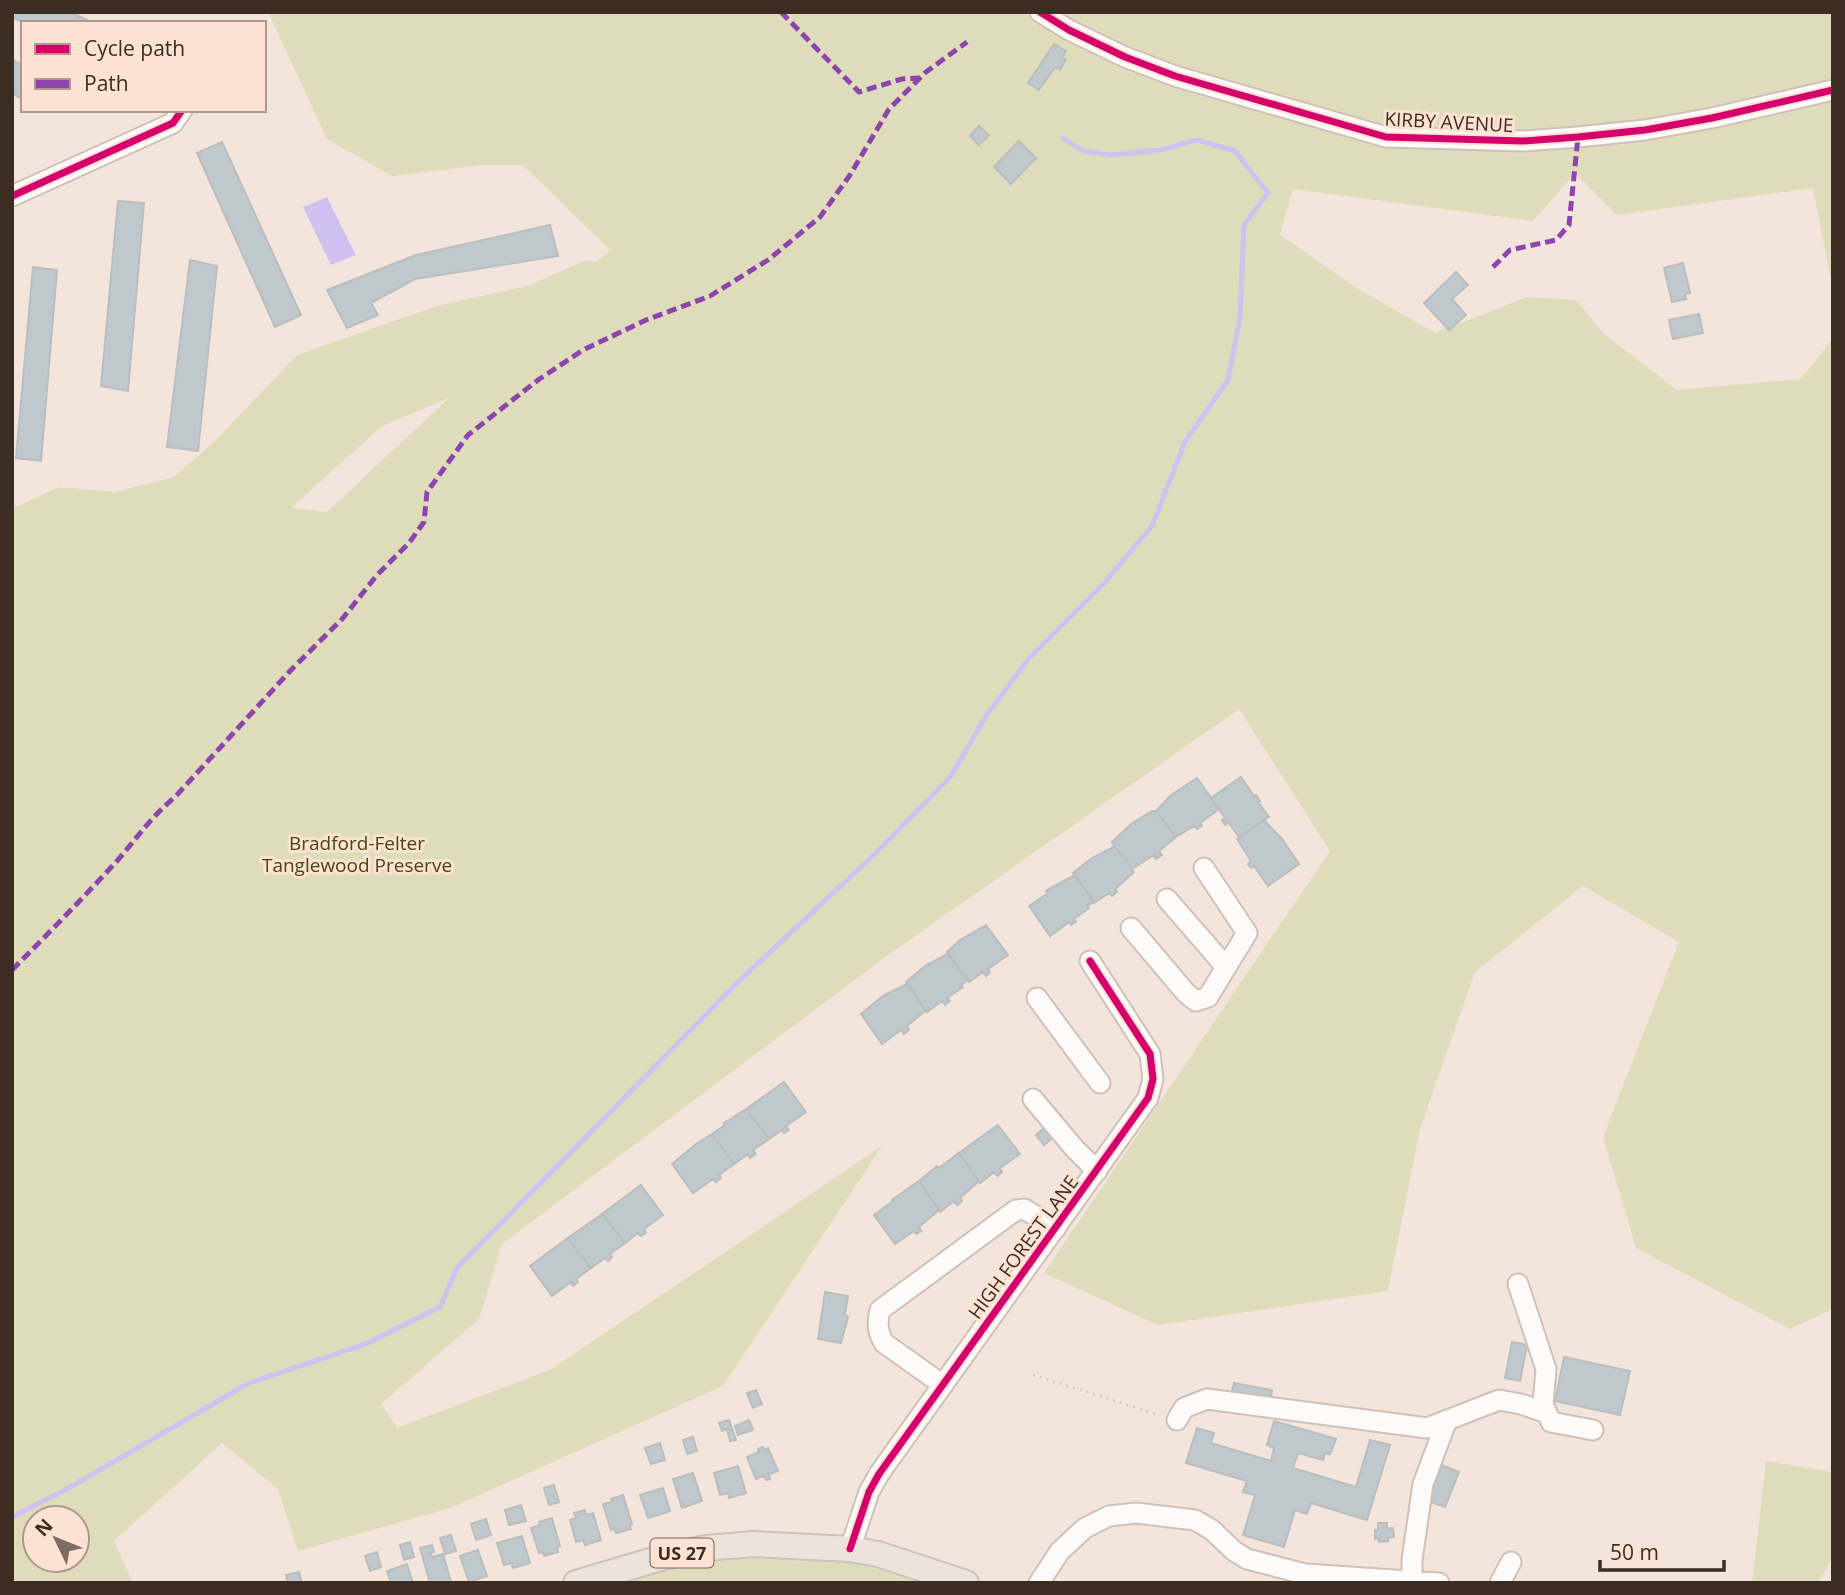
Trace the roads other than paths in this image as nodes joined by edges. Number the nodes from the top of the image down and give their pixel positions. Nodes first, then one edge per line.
1 (1040, 12) edge
2 (1833, 90) edge
3 (181, 112) edge
4 (12, 196) edge
5 (1204, 868) dead end
6 (1167, 899) dead end
7 (1131, 928) dead end
8 (1090, 961) dead end
9 (1226, 967) junction
10 (1037, 998) dead end
11 (1100, 1083) dead end
12 (1033, 1099) dead end
13 (1097, 1171) junction
14 (1056, 1228) junction
15 (1518, 1284) dead end
16 (943, 1385) junction
17 (1547, 1413) junction
18 (1177, 1420) road end
19 (1447, 1420) junction
20 (1593, 1430) dead end
21 (850, 1549) junction
22 (1511, 1562) dead end
23 (1412, 1580) junction
24 (576, 1583) edge
25 (966, 1583) edge
26 (1039, 1583) edge
27 (1439, 1583) edge
28 (1500, 1583) edge

1 - 2 street, KIRBY AVENUE
3 - 4 street
5 - 9 street
6 - 9 street
7 - 9 street
8 - 13 street, HIGH FOREST LANE
10 - 11 street
12 - 13 street
13 - 14 street, HIGH FOREST LANE
14 - 16 street, HIGH FOREST LANE
14 - 16 street
15 - 17 street
16 - 21 street, HIGH FOREST LANE
17 - 19 street
17 - 20 street
18 - 19 street
19 - 23 street
21 - 24 main road, US 27
21 - 25 main road, US 27
22 - 28 street
23 - 26 street
23 - 27 street

